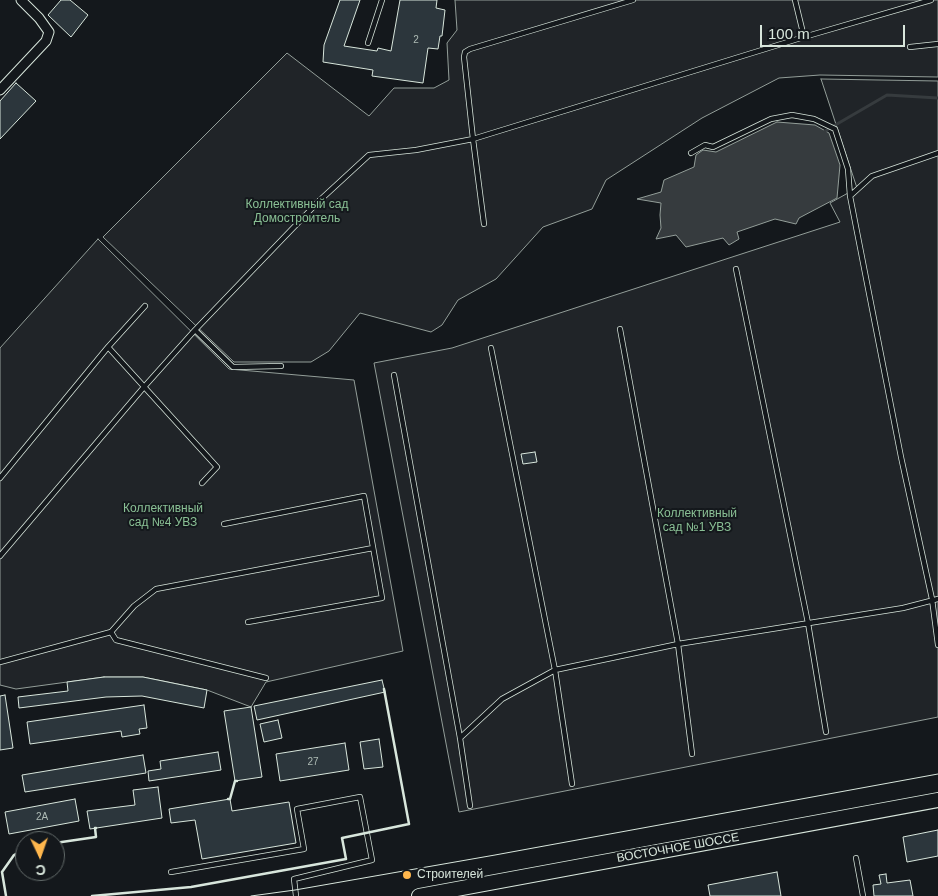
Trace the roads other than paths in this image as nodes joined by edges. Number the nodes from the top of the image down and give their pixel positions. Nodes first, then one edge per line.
1 (21, 0) edge
2 (382, 0) edge
3 (633, 0) edge
4 (795, 0) edge
5 (931, 0) edge
6 (804, 37) junction
7 (368, 43) dead end
8 (938, 44) edge
9 (910, 47) dead end
10 (0, 90) edge
11 (473, 139) junction
12 (938, 152) edge
13 (691, 153) dead end
14 (850, 196) junction
15 (484, 224) dead end
16 (736, 269) dead end
17 (145, 306) dead end
18 (620, 329) dead end
19 (195, 330) junction
20 (108, 347) junction
21 (492, 348) dead end
22 (281, 366) dead end
23 (394, 375) dead end
24 (144, 386) junction
25 (0, 478) edge
26 (202, 482) dead end
27 (224, 524) dead end
28 (373, 548) junction
29 (0, 556) edge
30 (938, 599) edge
31 (932, 600) junction
32 (248, 622) dead end
33 (808, 623) junction
34 (111, 632) junction
35 (678, 644) junction
36 (938, 645) edge
37 (0, 662) edge
38 (556, 670) junction
39 (266, 678) dead end
40 (826, 732) dead end
41 (460, 738) junction
42 (692, 754) dead end
43 (572, 784) dead end
44 (938, 800) edge
45 (470, 806) dead end
46 (856, 858) dead end
47 (171, 872) dead end
48 (296, 896) edge
49 (419, 896) edge
50 (864, 896) edge

1 - 10 street
2 - 7 lane
3 - 11 lane
4 - 6 lane
5 - 6 lane
6 - 11 lane
8 - 9 lane
11 - 15 lane
11 - 19 lane
12 - 14 lane
13 - 14 lane
14 - 31 lane
16 - 33 lane
17 - 20 lane
18 - 35 lane
19 - 22 lane
19 - 24 lane
20 - 24 lane
20 - 25 lane
21 - 38 lane
23 - 41 lane
24 - 26 lane
24 - 29 lane
27 - 28 lane
28 - 32 lane
28 - 34 lane
30 - 31 lane
31 - 33 lane
31 - 36 lane
33 - 35 lane
33 - 40 lane
34 - 37 lane
34 - 39 lane
35 - 38 lane
35 - 42 lane
38 - 41 lane
38 - 43 lane
41 - 45 lane
44 - 49 main road, ВОСТОЧНОЕ ШОССЕ
46 - 50 lane
47 - 48 lane

